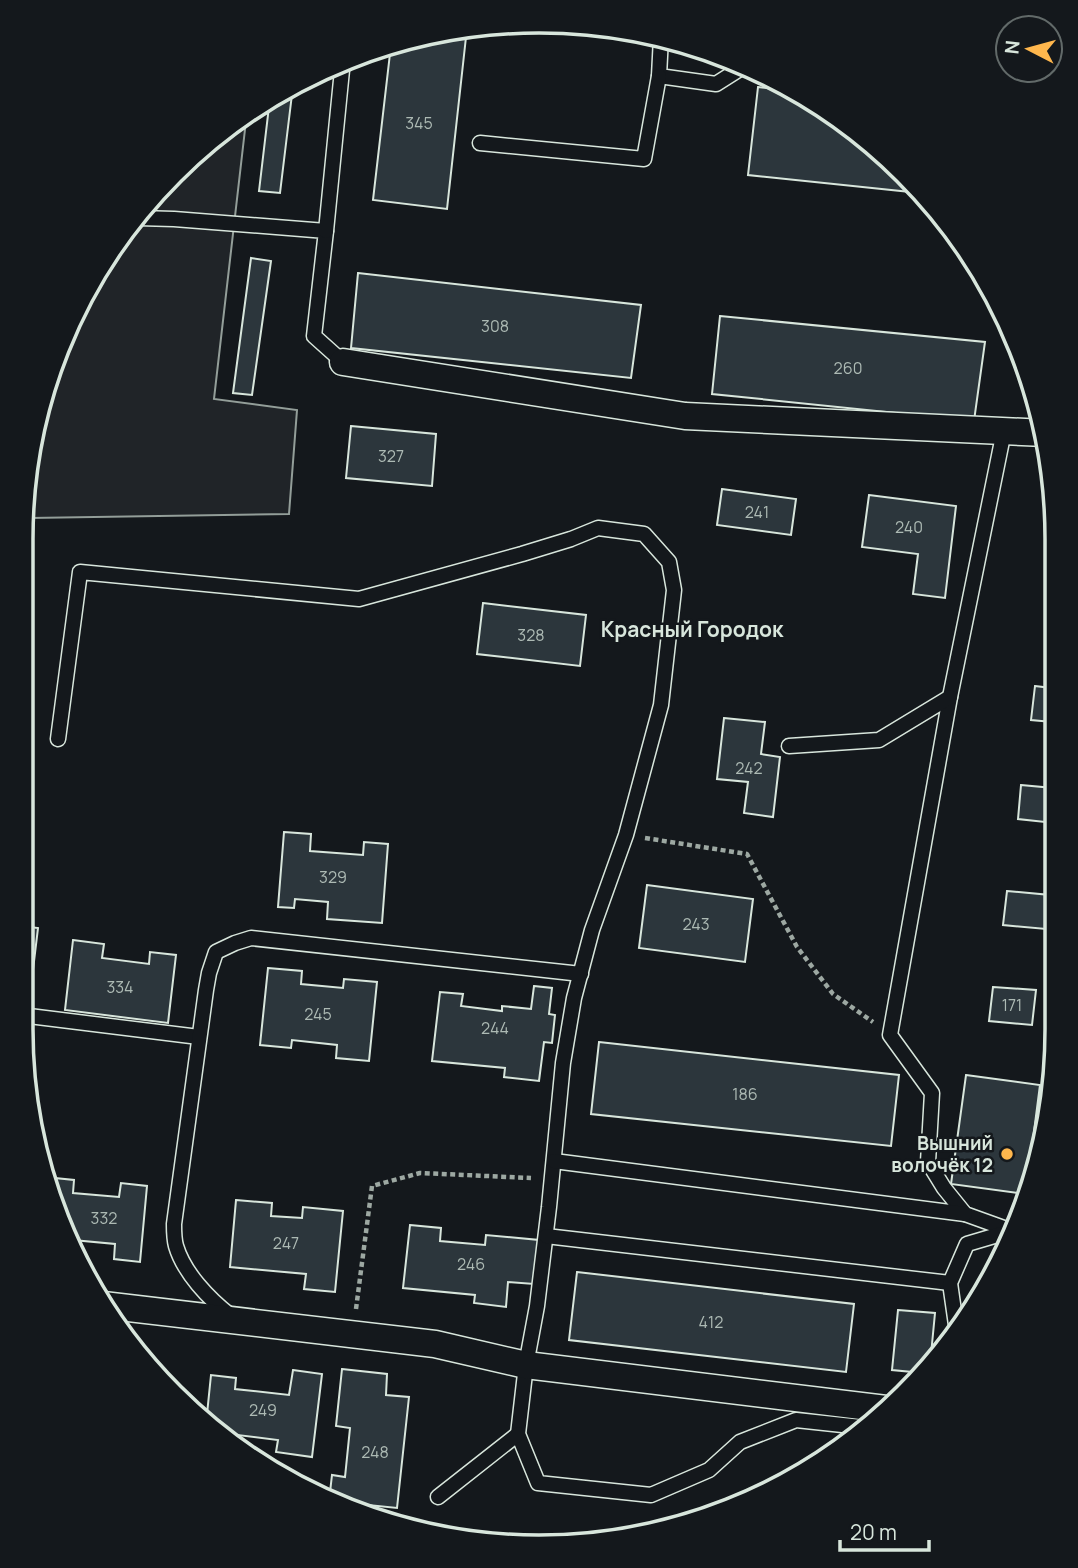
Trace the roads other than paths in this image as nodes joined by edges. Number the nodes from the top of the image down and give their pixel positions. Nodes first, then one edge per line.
1 (660, 48) edge
2 (342, 73) edge
3 (734, 73) edge
4 (659, 76) junction
5 (480, 143) dead end
6 (149, 218) edge
7 (326, 231) junction
8 (342, 362) joint
9 (1004, 431) junction
10 (1033, 432) edge
11 (950, 696) junction
12 (58, 739) dead end
13 (789, 746) dead end
14 (581, 974) junction
15 (33, 1016) edge
16 (199, 1037) junction
17 (554, 1161) junction
18 (965, 1214) junction
19 (1004, 1228) edge
20 (1001, 1234) edge
21 (546, 1236) junction
22 (950, 1283) junction
23 (116, 1307) edge
24 (955, 1317) edge
25 (237, 1321) junction
26 (526, 1365) junction
27 (874, 1407) edge
28 (852, 1426) edge
29 (518, 1434) junction
30 (438, 1497) dead end

1 - 4 lane
2 - 7 lane
3 - 4 lane
4 - 5 lane
6 - 7 lane
7 - 8 lane
8 - 9 street
9 - 10 street
9 - 11 lane
11 - 13 lane
11 - 18 lane
12 - 14 lane
14 - 16 lane
14 - 17 lane
15 - 16 lane
16 - 25 lane
17 - 18 lane
17 - 21 lane
18 - 19 lane
20 - 22 lane
21 - 22 lane
21 - 26 lane
22 - 24 lane
23 - 25 street
25 - 26 street
26 - 27 street
26 - 29 lane
28 - 29 lane
29 - 30 lane

